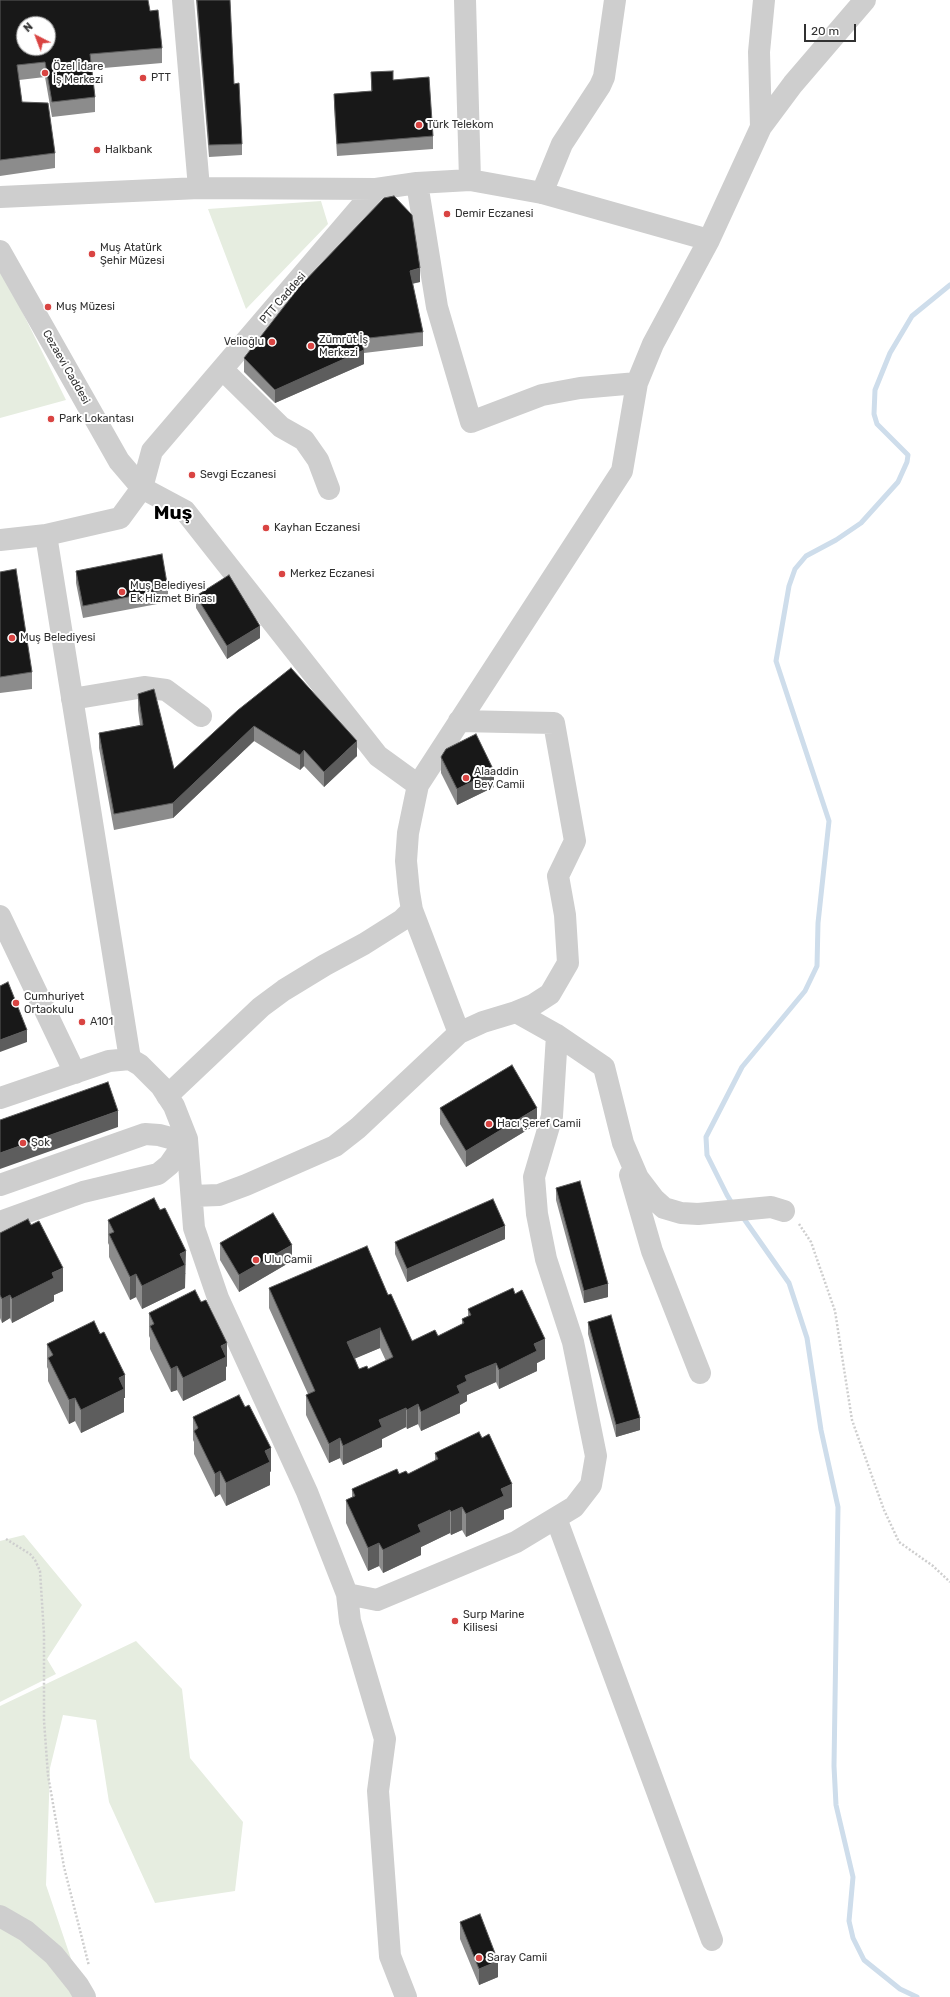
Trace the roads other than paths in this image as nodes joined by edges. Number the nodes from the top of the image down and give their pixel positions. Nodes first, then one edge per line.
1 (184, 0) edge
2 (465, 0) edge
3 (616, 0) edge
4 (764, 0) edge
5 (865, 0) edge
6 (761, 127) junction
7 (470, 180) junction
8 (417, 183) junction
9 (199, 188) junction
10 (376, 189) junction
11 (542, 193) junction
12 (0, 197) edge
13 (709, 240) junction
14 (0, 251) edge
15 (222, 369) junction
16 (637, 383) junction
17 (142, 488) junction
18 (329, 489) dead end
19 (46, 535) junction
20 (0, 540) edge
21 (72, 699) junction
22 (201, 716) dead end
23 (459, 721) junction
24 (418, 785) junction
25 (412, 910) junction
26 (0, 916) edge
27 (516, 1012) junction
28 (459, 1033) junction
29 (557, 1035) junction
30 (130, 1059) junction
31 (75, 1073) junction
32 (168, 1096) junction
33 (0, 1098) edge
34 (187, 1139) junction
35 (623, 1143) junction
36 (0, 1185) edge
37 (192, 1196) junction
38 (778, 1209) road end
39 (0, 1222) edge
40 (700, 1373) dead end
41 (556, 1518) junction
42 (346, 1594) junction
43 (0, 1916) edge
44 (712, 1940) dead end
45 (85, 1997) edge
46 (406, 1997) edge

1 - 9 street
2 - 7 street
3 - 11 street
4 - 6 street
5 - 6 street
6 - 13 street
7 - 8 street
7 - 11 street
8 - 10 street
8 - 16 street
9 - 10 street
9 - 12 street
10 - 15 street, PTT Caddesi
11 - 13 street
13 - 16 street
14 - 17 street, Cezaevi Caddesi
15 - 17 street, PTT Caddesi
15 - 18 street
16 - 23 street
17 - 19 street
17 - 24 street
19 - 20 street
19 - 21 street
21 - 22 street
21 - 30 street
23 - 24 street
23 - 27 street
24 - 25 street
25 - 28 street
25 - 32 street
26 - 31 street
27 - 28 street
27 - 29 street
28 - 37 street
29 - 35 street
29 - 41 street
30 - 31 street
30 - 32 street
31 - 33 street
32 - 34 street
34 - 36 street
34 - 37 street
34 - 39 street
35 - 38 street
35 - 40 street
37 - 42 street
41 - 42 street
41 - 44 street
42 - 46 street
43 - 45 street

